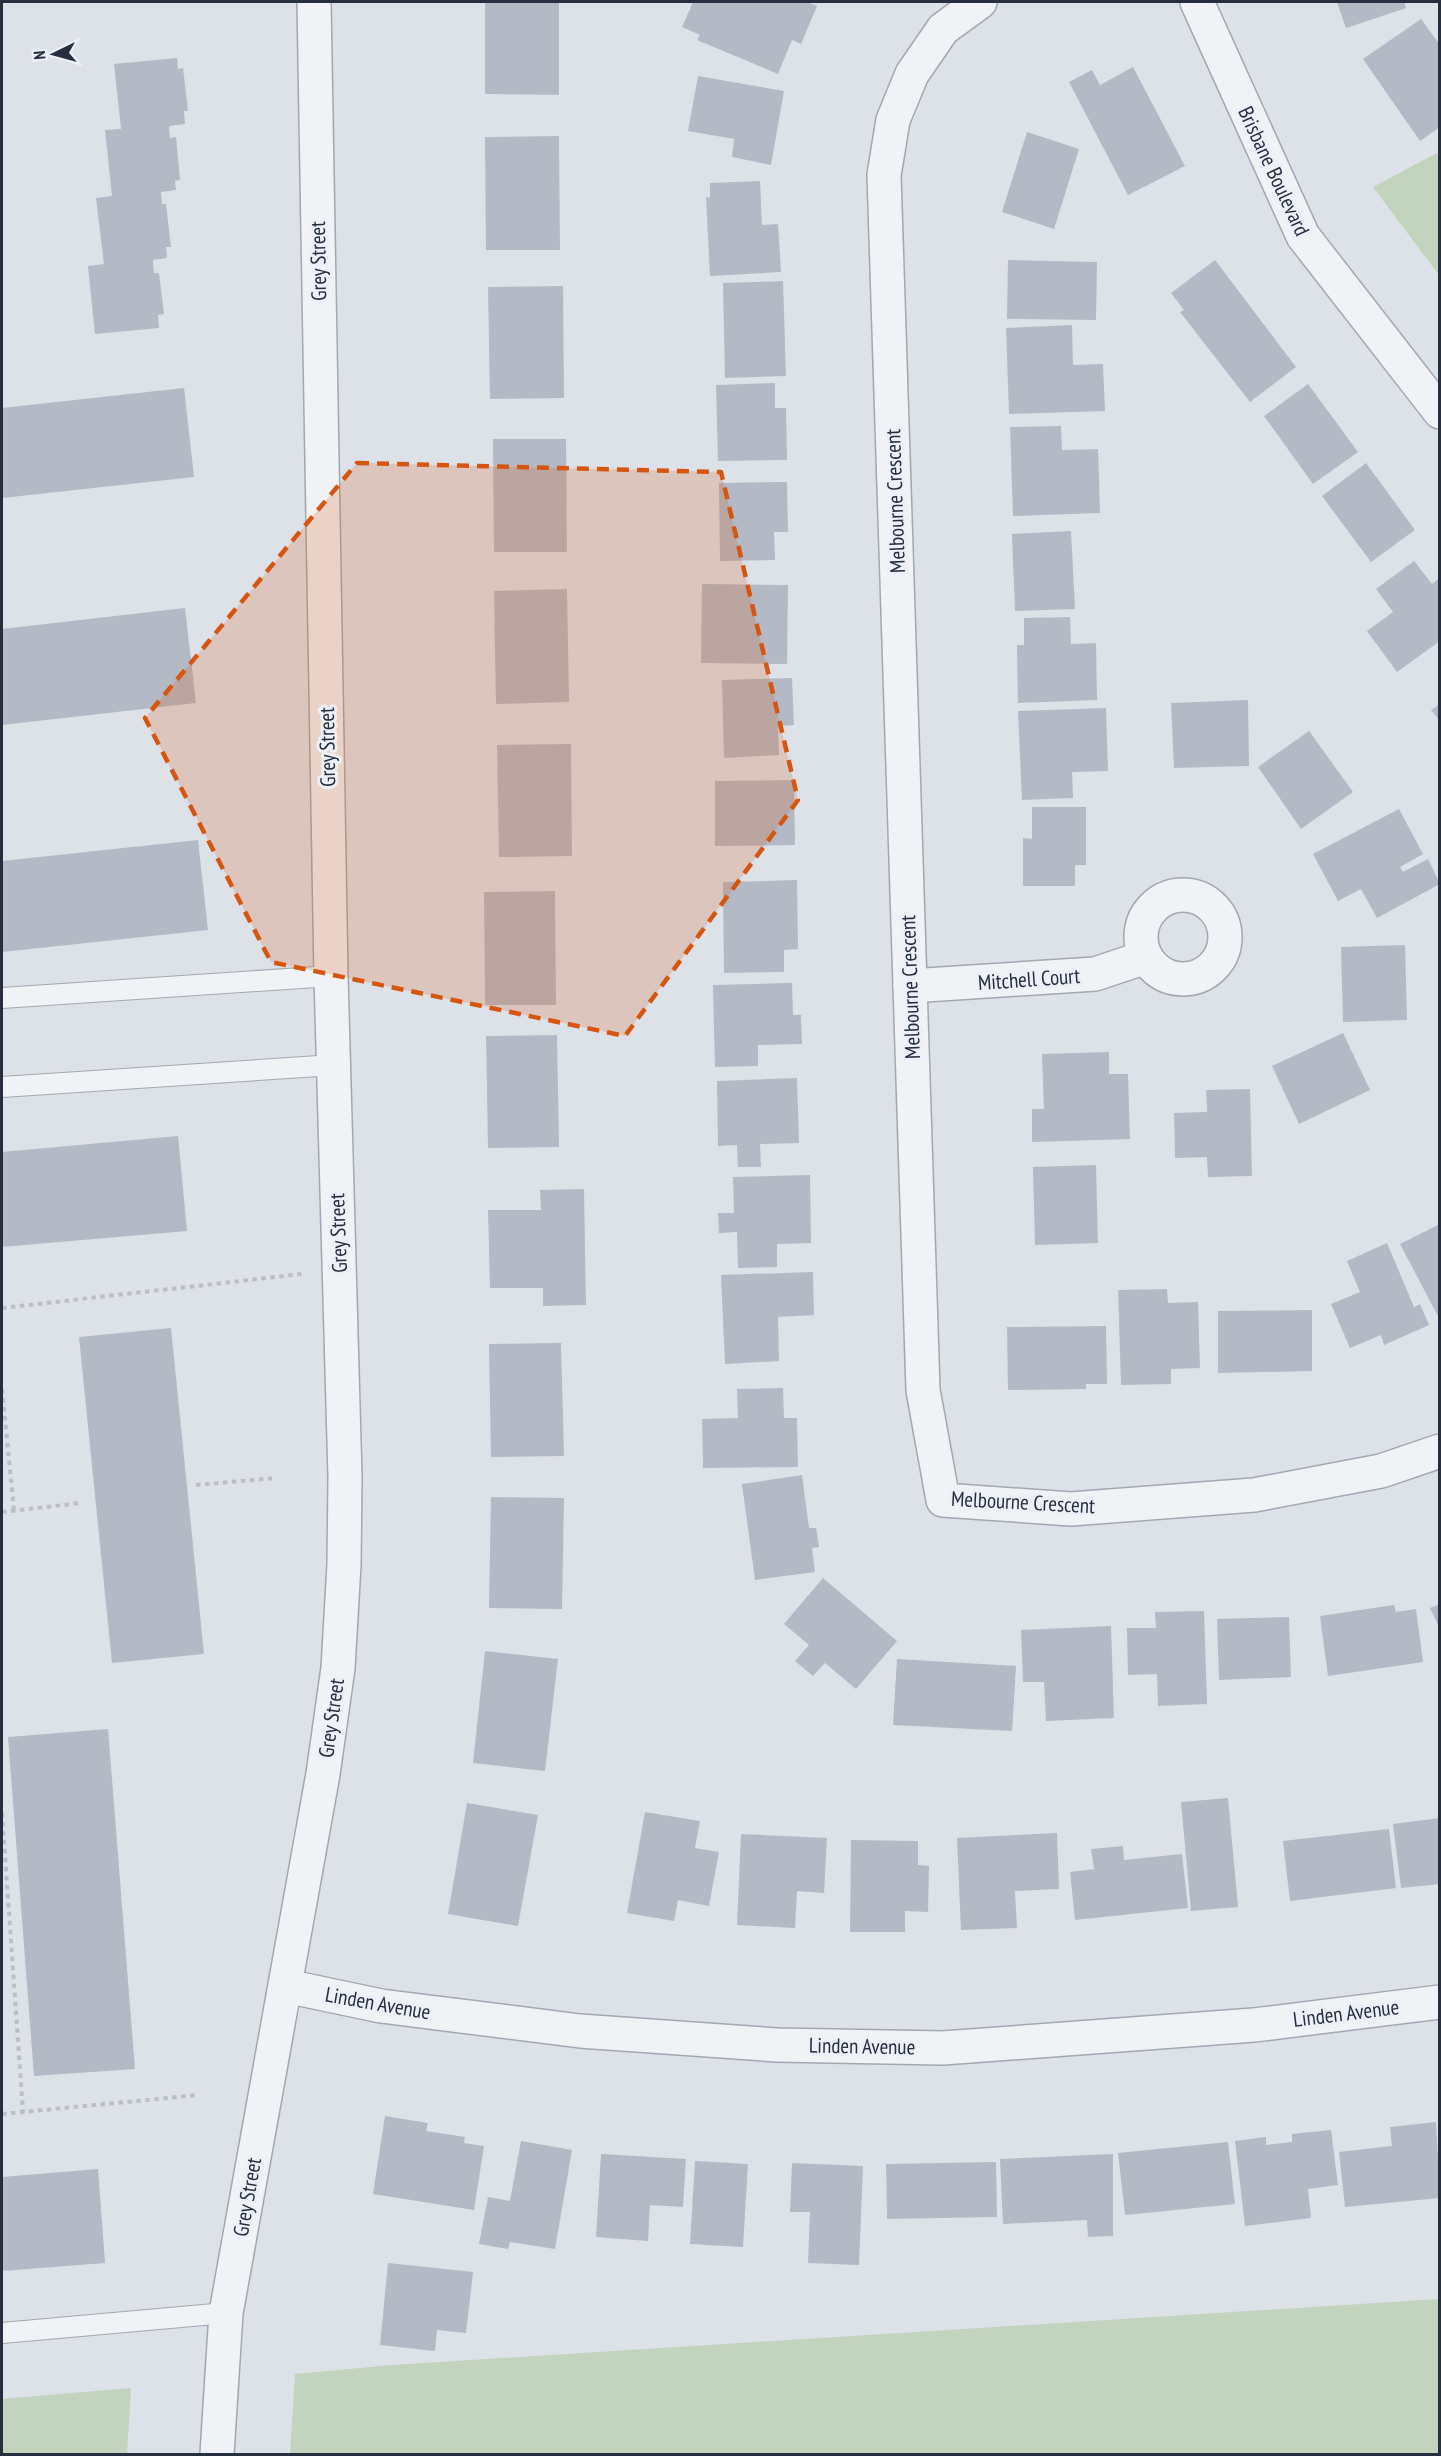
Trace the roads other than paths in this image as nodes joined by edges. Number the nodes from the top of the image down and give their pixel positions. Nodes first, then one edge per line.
1 (314, 2) edge
2 (980, 2) edge
3 (1197, 2) edge
4 (1440, 412) edge
5 (1146, 957) dead end
6 (331, 976) junction
7 (910, 986) junction
8 (2, 998) edge
9 (334, 1065) junction
10 (2, 1087) edge
11 (1440, 1451) edge
12 (286, 1986) junction
13 (1440, 2002) edge
14 (226, 2313) junction
15 (2, 2333) edge
16 (217, 2454) edge

1 - 6 street, Grey Street
2 - 7 street, Melbourne Crescent
3 - 4 street, Brisbane Boulevard
5 - 7 street, Mitchell Court
6 - 8 lane
6 - 9 street, Grey Street
7 - 11 street, Melbourne Crescent
9 - 10 lane
9 - 12 street, Grey Street
12 - 13 street, Linden Avenue
12 - 14 street, Grey Street
14 - 15 lane
14 - 16 street, Grey Street

